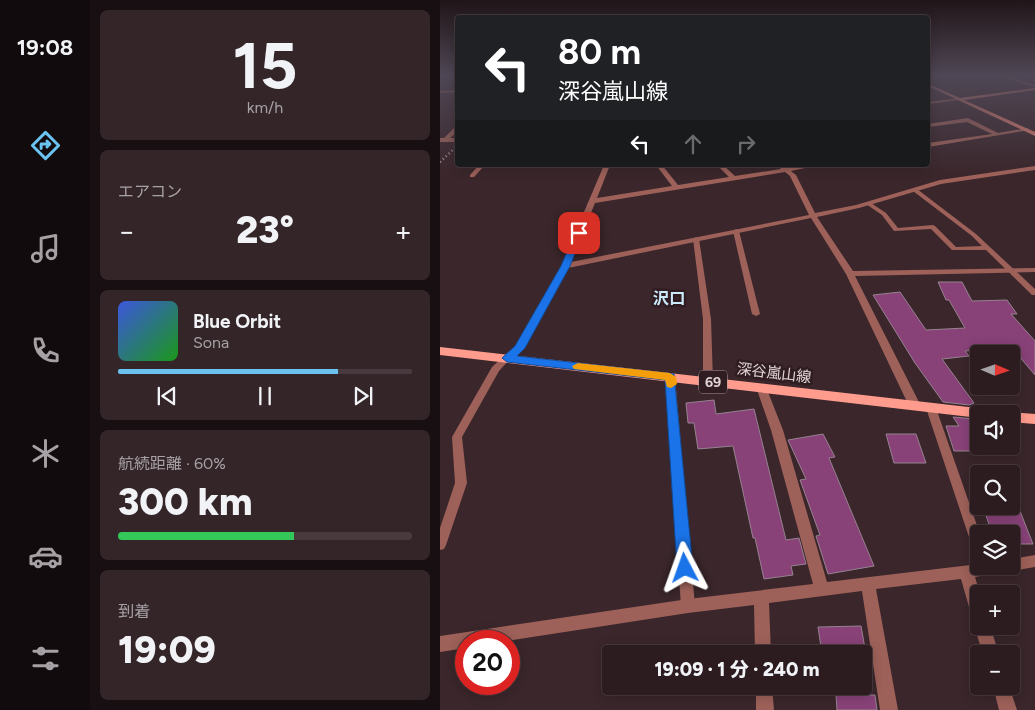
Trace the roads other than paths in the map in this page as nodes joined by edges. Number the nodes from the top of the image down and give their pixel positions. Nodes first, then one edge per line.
1 (978, 108) edge
2 (930, 126) edge
3 (455, 130) edge
4 (1027, 130) junction
5 (996, 134) junction
6 (1035, 134) edge
7 (443, 140) edge
8 (930, 145) edge
9 (480, 167) edge
10 (606, 167) edge
11 (660, 167) edge
12 (722, 167) edge
13 (782, 167) edge
14 (806, 167) edge
15 (1035, 168) edge
16 (787, 171) junction
17 (472, 176) dead end
18 (734, 179) junction
19 (677, 188) junction
20 (915, 190) junction
21 (593, 200) junction
22 (869, 204) junction
23 (813, 216) junction
24 (736, 231) junction
25 (696, 240) junction
26 (989, 248) junction
27 (565, 266) junction
28 (1014, 270) junction
29 (1035, 270) edge
30 (850, 274) junction
31 (1035, 293) edge
32 (756, 314) dead end
33 (440, 351) edge
34 (507, 358) junction
35 (670, 377) junction
36 (708, 381) junction
37 (761, 388) junction
38 (915, 406) junction
39 (931, 408) junction
40 (970, 412) edge
41 (1020, 418) edge
42 (1035, 419) edge
43 (971, 525) edge
44 (440, 545) edge
45 (1035, 561) edge
46 (1020, 564) edge
47 (970, 571) edge
48 (966, 572) junction
49 (868, 584) junction
50 (970, 585) edge
51 (822, 590) junction
52 (762, 597) junction
53 (688, 606) junction
54 (440, 644) edge
55 (763, 645) edge
56 (764, 695) edge
57 (1004, 695) edge
58 (765, 710) edge
59 (889, 710) edge
60 (1008, 710) edge

1 - 4 street
2 - 5 street
3 - 7 street
4 - 5 street
4 - 6 street
5 - 8 street
9 - 17 street
10 - 21 street
11 - 19 street
12 - 18 street
13 - 16 street
14 - 16 street
15 - 20 street
16 - 18 street
16 - 23 street
18 - 19 street
19 - 21 street
20 - 22 street
20 - 26 lane
21 - 27 street
22 - 23 street
22 - 26 lane
23 - 24 street
23 - 30 street
24 - 25 street
24 - 32 lane
25 - 27 street
25 - 36 lane
26 - 28 lane
27 - 34 street
28 - 29 street
28 - 30 street
28 - 31 lane
30 - 38 street
33 - 34 main road, 深谷嵐山線 / 69
34 - 35 main road, 深谷嵐山線 / 69
34 - 44 lane
35 - 36 main road, 深谷嵐山線 / 69
35 - 53 lane
36 - 37 main road, 深谷嵐山線 / 69
37 - 38 main road, 深谷嵐山線 / 69
37 - 51 street
38 - 39 main road, 深谷嵐山線 / 69
39 - 40 main road, 深谷嵐山線 / 69
39 - 43 lane
41 - 42 main road
45 - 46 street
47 - 48 street
48 - 49 street
48 - 50 street
49 - 51 street
49 - 59 street
51 - 52 street
52 - 53 street
52 - 55 street
53 - 54 street
56 - 58 street
57 - 60 street

